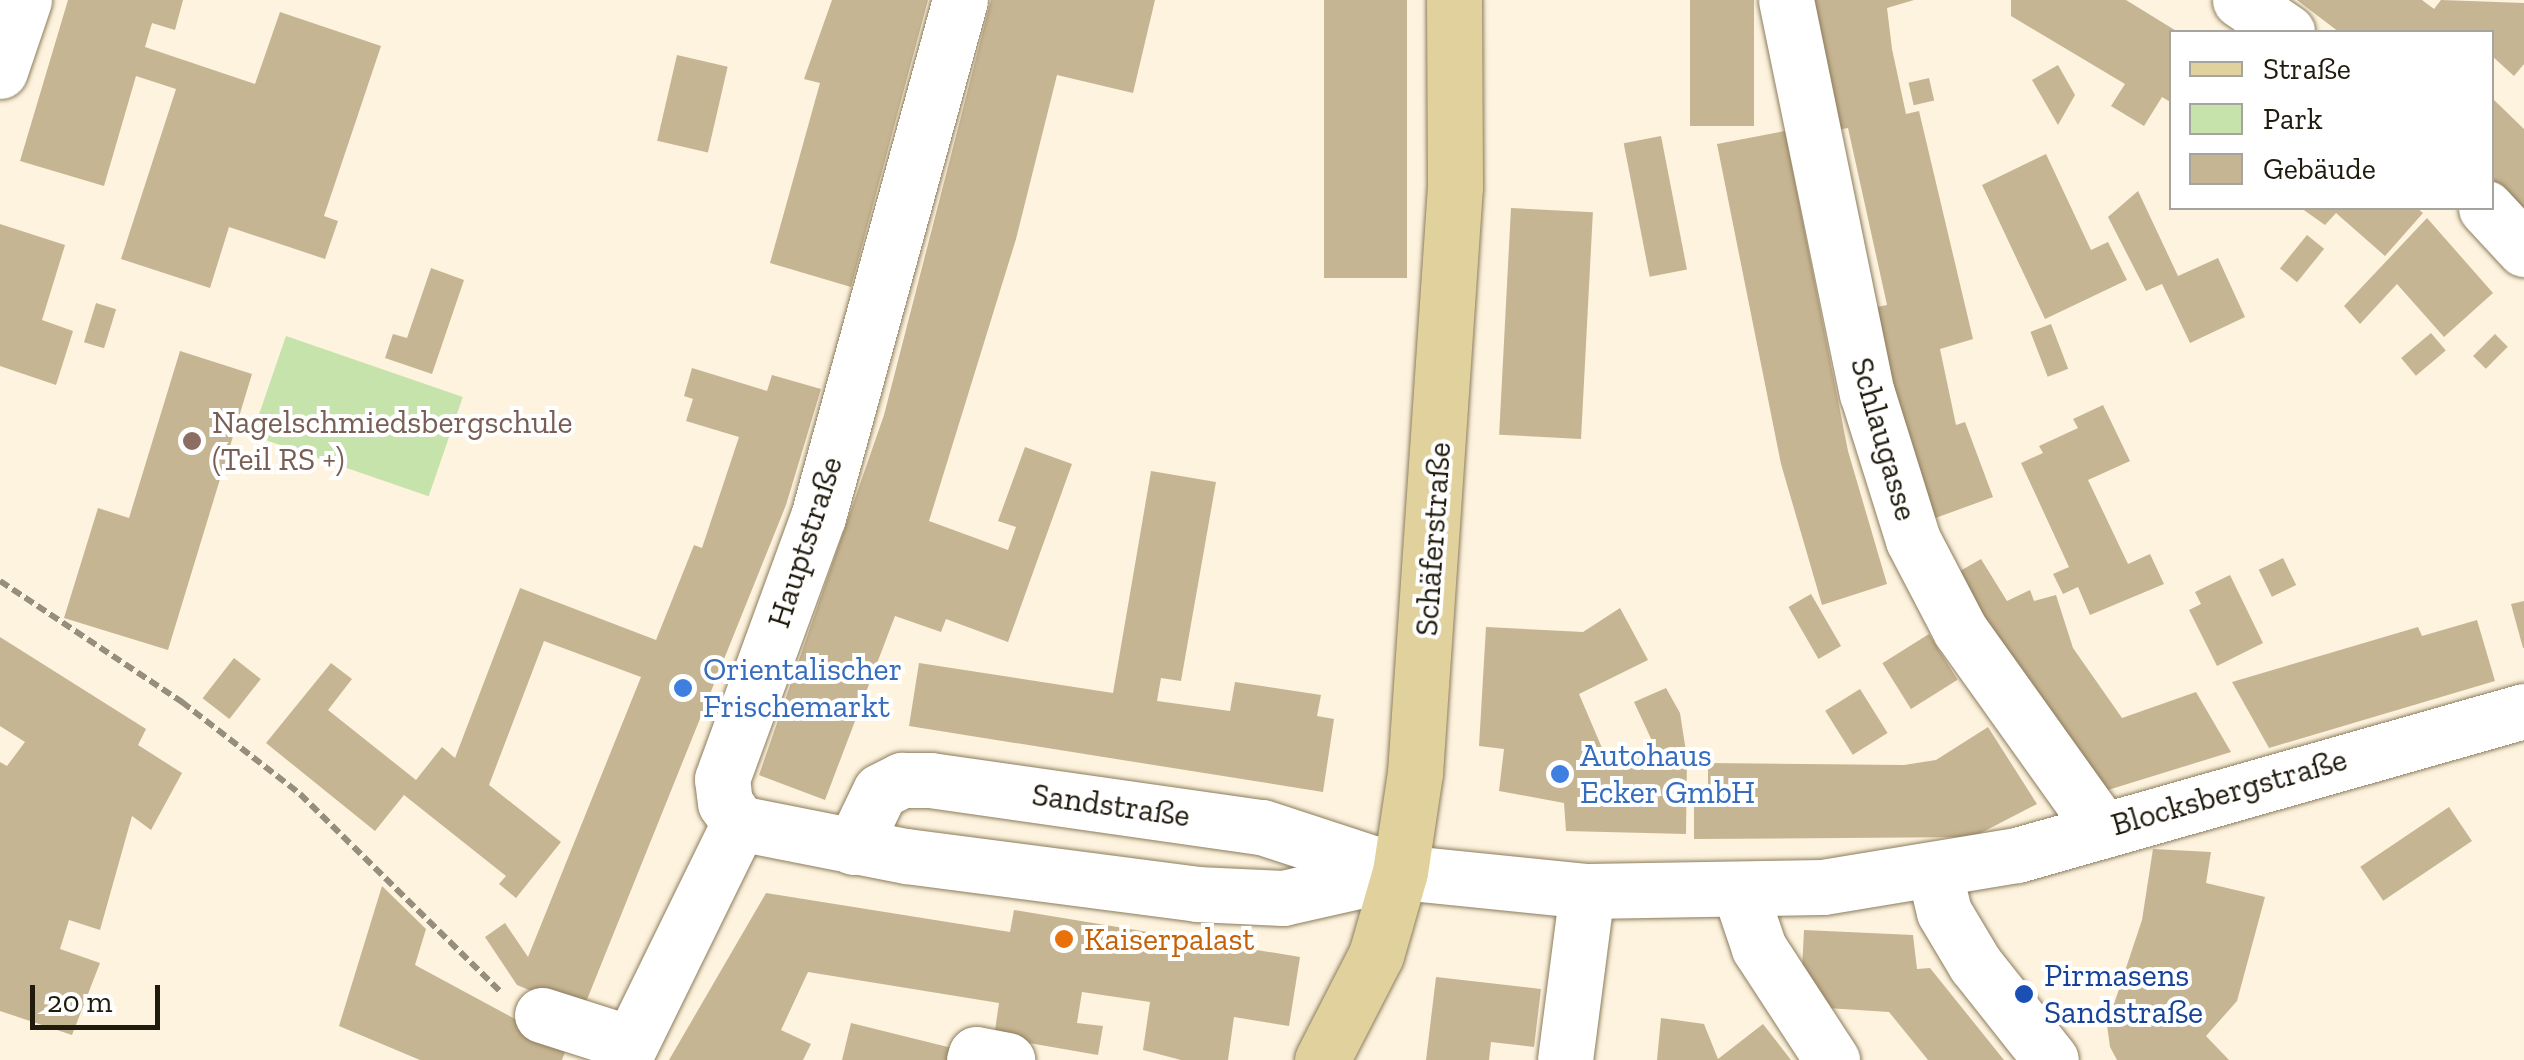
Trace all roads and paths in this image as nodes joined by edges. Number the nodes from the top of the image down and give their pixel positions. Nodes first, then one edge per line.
1 (24, 0) edge
2 (960, 0) edge
3 (1454, 0) edge
4 (1786, 0) edge
5 (2240, 0) edge
6 (2284, 30) edge
7 (0, 71) edge
8 (2488, 210) edge
9 (2524, 249) edge
10 (0, 581) edge
11 (2524, 711) edge
12 (740, 823) junction
13 (2102, 829) junction
14 (853, 848) junction
15 (1400, 872) junction
16 (1934, 872) junction
17 (1587, 892) junction
18 (1740, 892) junction
19 (542, 1016) joint
20 (626, 1051) edge
21 (974, 1060) edge
22 (1008, 1060) edge
23 (1322, 1060) edge
24 (1565, 1060) edge
25 (1832, 1060) edge
26 (2051, 1060) edge

1 - 7 street
2 - 12 street, Hauptstraße
3 - 15 main road, Schäferstraße
4 - 13 street, Schlaugasse
5 - 6 street
8 - 9 street
10 - 19 path
11 - 13 street, Blocksbergstraße
12 - 14 street, Sandstraße
12 - 20 street
13 - 16 street, Blocksbergstraße
14 - 15 street, Sandstraße
14 - 15 street, Sandstraße
15 - 17 street, Sandstraße
15 - 23 main road, Schäferstraße
16 - 18 street, Sandstraße
16 - 26 street
17 - 18 street, Sandstraße
17 - 24 street
18 - 25 street
19 - 20 street
21 - 22 street

